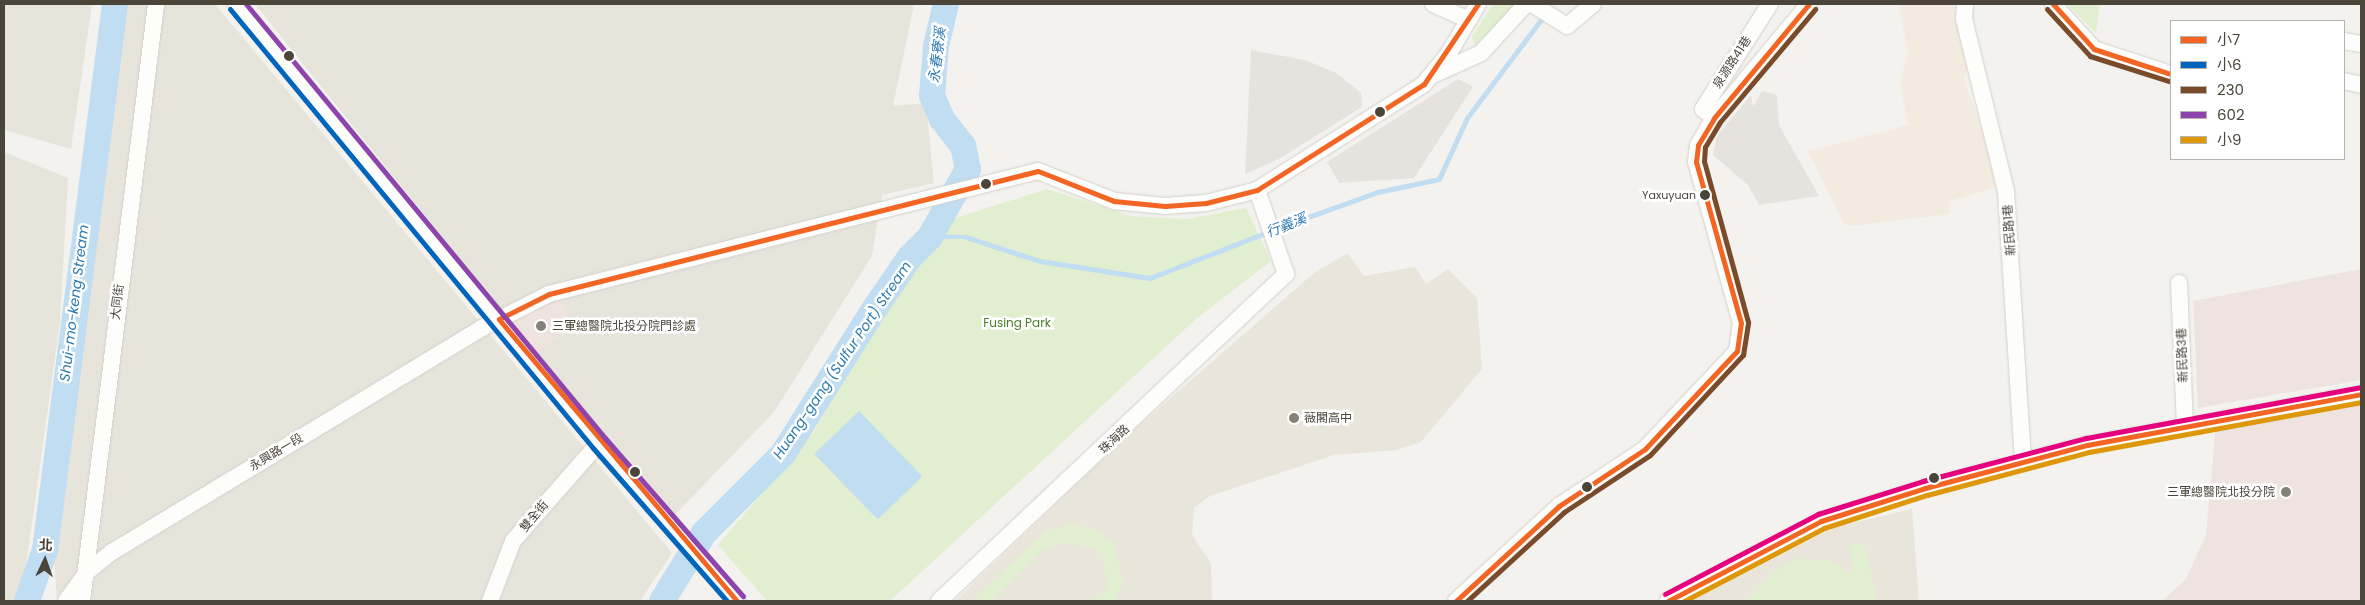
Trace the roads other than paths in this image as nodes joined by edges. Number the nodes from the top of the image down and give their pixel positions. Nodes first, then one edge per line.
1 (156, 4) edge
2 (236, 4) edge
3 (1433, 4) edge
4 (1478, 4) edge
5 (1526, 4) edge
6 (1532, 4) edge
7 (1593, 4) edge
8 (1770, 4) edge
9 (1809, 4) edge
10 (1965, 4) edge
11 (2053, 4) edge
12 (1469, 20) junction
13 (2345, 41) edge
14 (2361, 44) edge
15 (2170, 74) edge
16 (1432, 76) junction
17 (2345, 81) edge
18 (2361, 85) edge
19 (1714, 118) junction
20 (1257, 190) junction
21 (2179, 283) dead end
22 (499, 319) junction
23 (2361, 394) edge
24 (2185, 427) junction
25 (599, 443) junction
26 (2023, 462) junction
27 (86, 572) junction
28 (66, 601) edge
29 (82, 601) edge
30 (490, 601) edge
31 (737, 601) edge
32 (939, 601) edge
33 (1456, 601) edge
34 (1668, 601) edge

1 - 27 street, 大同街
2 - 22 street
3 - 12 street
4 - 12 street
5 - 16 street
6 - 7 street
8 - 19 street, 泉源路41巷
9 - 19 street
10 - 26 street, 新民路1巷
11 - 15 street
12 - 16 street
13 - 14 street
16 - 20 street
17 - 18 street
19 - 33 street
20 - 22 street, 永興路一段
20 - 32 street, 珠海路
21 - 24 street, 新民路3巷
22 - 25 street
22 - 27 street, 永興路一段
23 - 24 street
24 - 26 street
25 - 30 street, 雙全街
25 - 31 street
26 - 34 street
27 - 28 street, 永興路一段
27 - 29 street, 大同街

